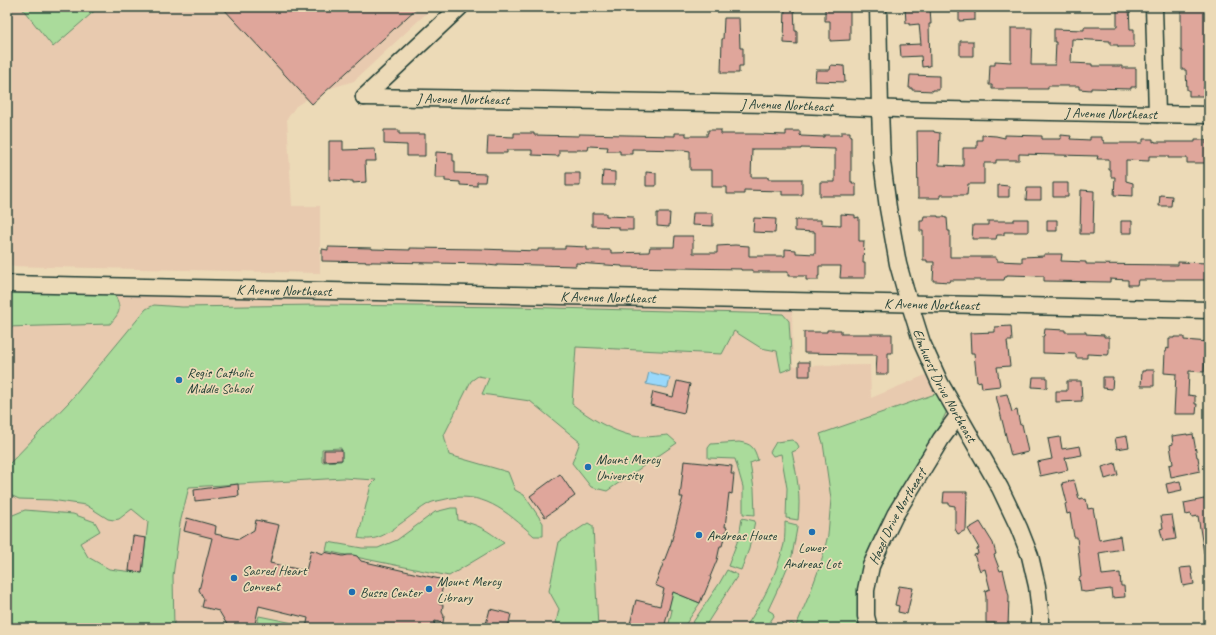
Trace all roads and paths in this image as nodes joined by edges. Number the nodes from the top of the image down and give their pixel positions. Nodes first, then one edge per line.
1 (460, 7) edge
2 (878, 7) edge
3 (1154, 7) edge
4 (880, 108) junction
5 (1157, 114) junction
6 (1209, 116) edge
7 (7, 284) edge
8 (909, 303) junction
9 (1209, 310) edge
10 (958, 416) junction
11 (869, 628) edge
12 (1040, 628) edge

1 - 4 street, J Avenue Northeast
2 - 4 street, Elmhurst Drive Northeast
3 - 5 street
4 - 5 street, J Avenue Northeast
4 - 8 street, Elmhurst Drive Northeast
5 - 6 street, J Avenue Northeast
7 - 8 street, K Avenue Northeast
8 - 9 street, K Avenue Northeast
8 - 10 street, Elmhurst Drive Northeast
10 - 11 street, Hazel Drive Northeast
10 - 12 street, Elmhurst Drive Northeast

